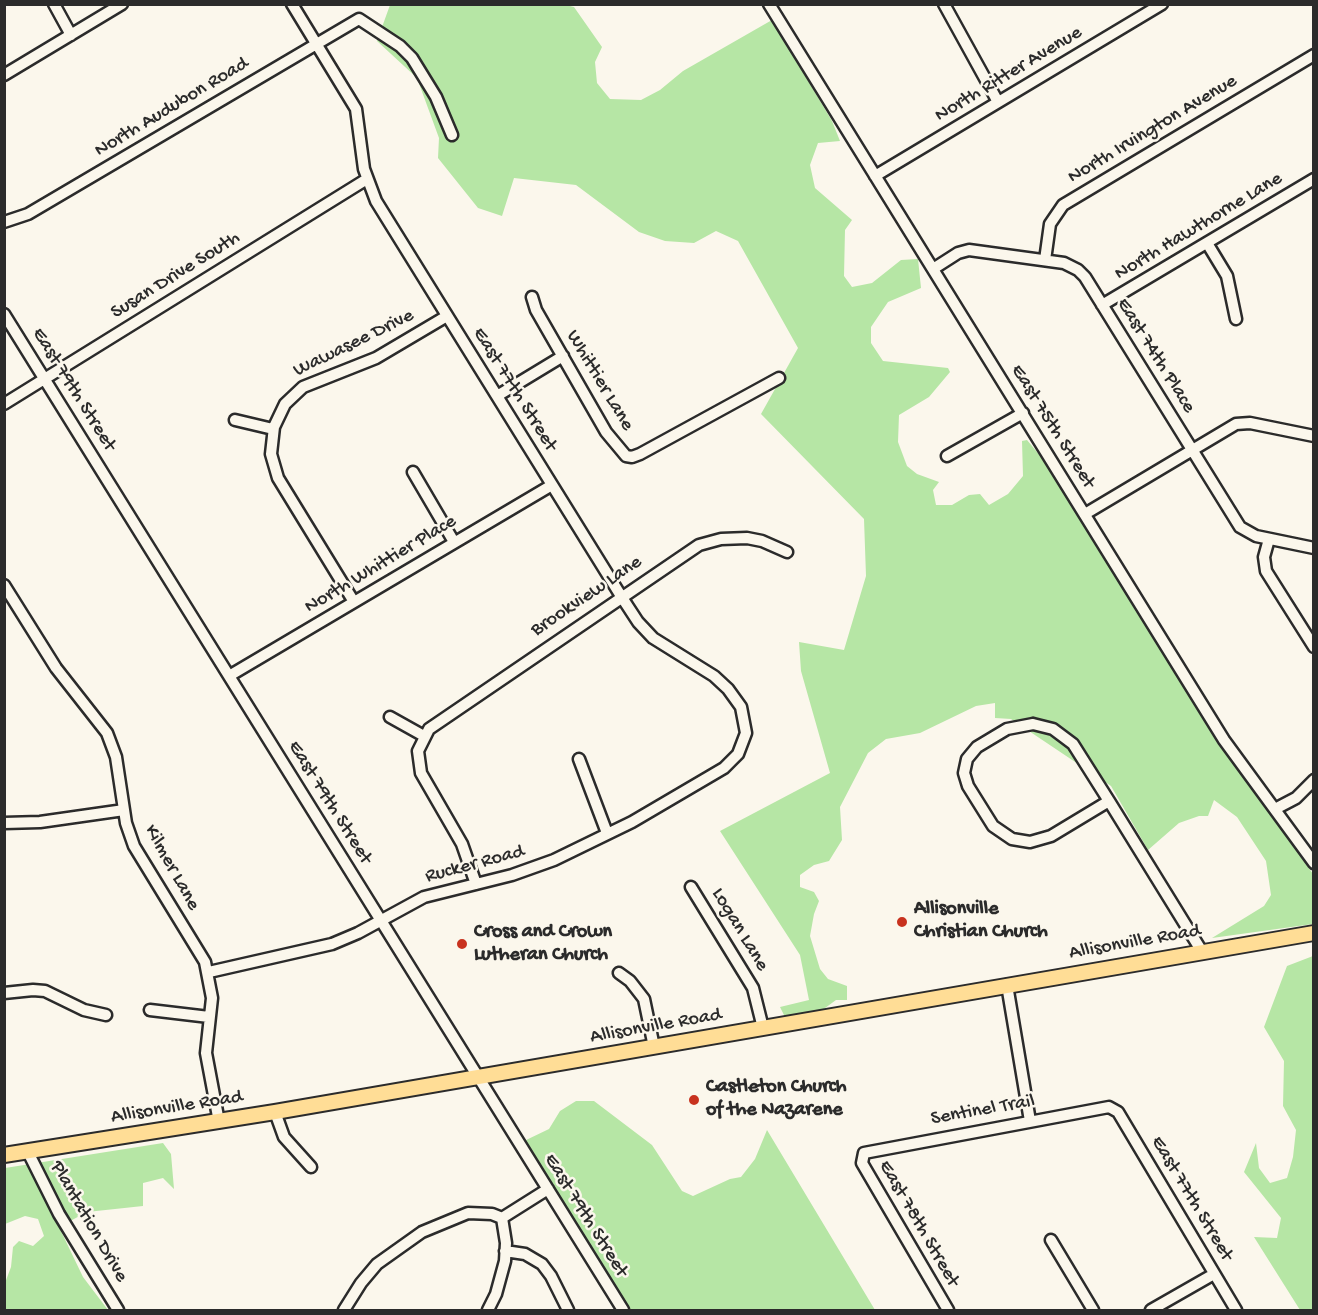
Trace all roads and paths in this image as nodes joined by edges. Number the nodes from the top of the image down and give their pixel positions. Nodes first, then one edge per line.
1 (54, 4) edge
2 (122, 4) edge
3 (292, 4) edge
4 (769, 4) edge
5 (944, 4) edge
6 (1162, 4) edge
7 (71, 35) junction
8 (316, 44) junction
9 (1314, 56) edge
10 (4, 75) edge
11 (998, 102) junction
12 (452, 135) dead end
13 (875, 176) junction
14 (367, 179) junction
15 (1313, 181) edge
16 (4, 222) edge
17 (1207, 243) junction
18 (1046, 260) junction
19 (933, 269) junction
20 (532, 297) dead end
21 (1102, 305) junction
22 (4, 314) edge
23 (447, 316) junction
24 (1236, 319) dead end
25 (563, 356) junction
26 (779, 378) dead end
27 (45, 379) junction
28 (496, 396) junction
29 (4, 404) edge
30 (1023, 413) junction
31 (235, 420) dead end
32 (273, 429) junction
33 (1314, 436) edge
34 (1192, 451) junction
35 (947, 456) dead end
36 (413, 472) dead end
37 (552, 485) junction
38 (1085, 514) junction
39 (1269, 539) junction
40 (454, 542) junction
41 (1314, 548) edge
42 (787, 552) dead end
43 (4, 585) edge
44 (621, 596) junction
45 (354, 602) junction
46 (1314, 647) edge
47 (229, 676) junction
48 (390, 717) dead end
49 (424, 735) junction
50 (736, 757) joint
51 (579, 759) dead end
52 (1314, 780) edge
53 (1109, 801) junction
54 (1275, 809) junction
55 (124, 810) junction
56 (4, 823) edge
57 (607, 833) junction
58 (1314, 863) edge
59 (476, 884) junction
60 (691, 887) dead end
61 (380, 920) junction
62 (1314, 933) edge
63 (1201, 951) junction
64 (209, 972) junction
65 (619, 973) dead end
66 (1006, 986) junction
67 (4, 993) edge
68 (150, 1010) dead end
69 (106, 1015) dead end
70 (209, 1017) junction
71 (763, 1028) junction
72 (654, 1047) junction
73 (478, 1078) junction
74 (1112, 1108) joint
75 (275, 1112) junction
76 (1030, 1121) junction
77 (219, 1122) junction
78 (28, 1152) junction
79 (4, 1155) edge
80 (862, 1155) joint
81 (311, 1167) dead end
82 (548, 1189) junction
83 (502, 1218) junction
84 (1051, 1240) dead end
85 (505, 1251) junction
86 (1214, 1274) junction
87 (118, 1311) edge
88 (344, 1311) edge
89 (488, 1311) edge
90 (568, 1311) edge
91 (622, 1311) edge
92 (948, 1311) edge
93 (1093, 1311) edge
94 (1151, 1311) edge
95 (1236, 1311) edge

1 - 7 street
2 - 7 street
3 - 8 street, East 77th Street
4 - 13 street, East 75th Street
5 - 11 street
6 - 11 street, North Ritter Avenue
7 - 10 street
8 - 12 street, North Audubon Road
8 - 14 street, East 77th Street
8 - 16 street, North Audubon Road
9 - 18 street, North Irvington Avenue
11 - 13 street, North Ritter Avenue
13 - 19 street, East 75th Street
14 - 23 street, East 77th Street
14 - 27 street, Susan Drive South
15 - 17 street, North Hawthorne Lane
17 - 21 street, North Hawthorne Lane
17 - 24 street
18 - 19 street, East 74th Place
18 - 21 street, East 74th Place
19 - 30 street, East 75th Street
20 - 25 street, Whittier Lane
21 - 34 street, East 74th Place
22 - 27 street, East 79th Street
23 - 28 street, East 77th Street
23 - 32 street, Wawasee Drive
25 - 26 street, Whittier Lane
25 - 28 street
27 - 29 street, Susan Drive South
27 - 47 street, East 79th Street
28 - 37 street, East 77th Street
30 - 35 street
30 - 38 street, East 75th Street
31 - 32 street
32 - 45 street, Wawasee Drive
33 - 34 street
34 - 38 street
34 - 39 street, East 74th Place
36 - 40 street
37 - 40 street, North Whittier Place
37 - 44 street, East 77th Street
38 - 54 street, East 75th Street
39 - 41 street, East 74th Place
39 - 46 street
40 - 45 street, North Whittier Place
42 - 44 street, Brookview Lane
43 - 55 street, Kilmer Lane
44 - 49 street, Brookview Lane
44 - 50 street, East 77th Street
45 - 47 street, North Whittier Place
47 - 61 street, East 79th Street
48 - 49 street
49 - 59 street
50 - 57 street, Rucker Road
51 - 57 street
52 - 54 street
53 - 53 street
53 - 63 street
54 - 58 street, East 75th Street
55 - 56 street
55 - 64 street, Kilmer Lane
57 - 59 street, Rucker Road
59 - 61 street, Rucker Road
60 - 71 street, Logan Lane
61 - 64 street, Rucker Road
61 - 73 street, East 79th Street
62 - 63 main road, Allisonville Road
63 - 66 main road, Allisonville Road
64 - 70 street, Kilmer Lane
65 - 72 street
66 - 71 main road, Allisonville Road
66 - 76 street
67 - 69 street
68 - 70 street
70 - 77 street, Kilmer Lane
71 - 72 main road, Allisonville Road
72 - 73 main road, Allisonville Road
73 - 75 main road, Allisonville Road
73 - 82 street, East 79th Street
74 - 76 street, Sentinel Trail
74 - 86 street, East 77th Street
75 - 77 main road, Allisonville Road
75 - 81 street
76 - 80 street, Sentinel Trail
77 - 78 main road, Allisonville Road
78 - 79 main road, Allisonville Road
78 - 87 street, Plantation Drive
80 - 92 street, East 78th Street
82 - 83 street
82 - 91 street, East 79th Street
83 - 85 street
83 - 88 street
84 - 93 street
85 - 89 street
85 - 90 street
86 - 94 street
86 - 95 street, East 77th Street

